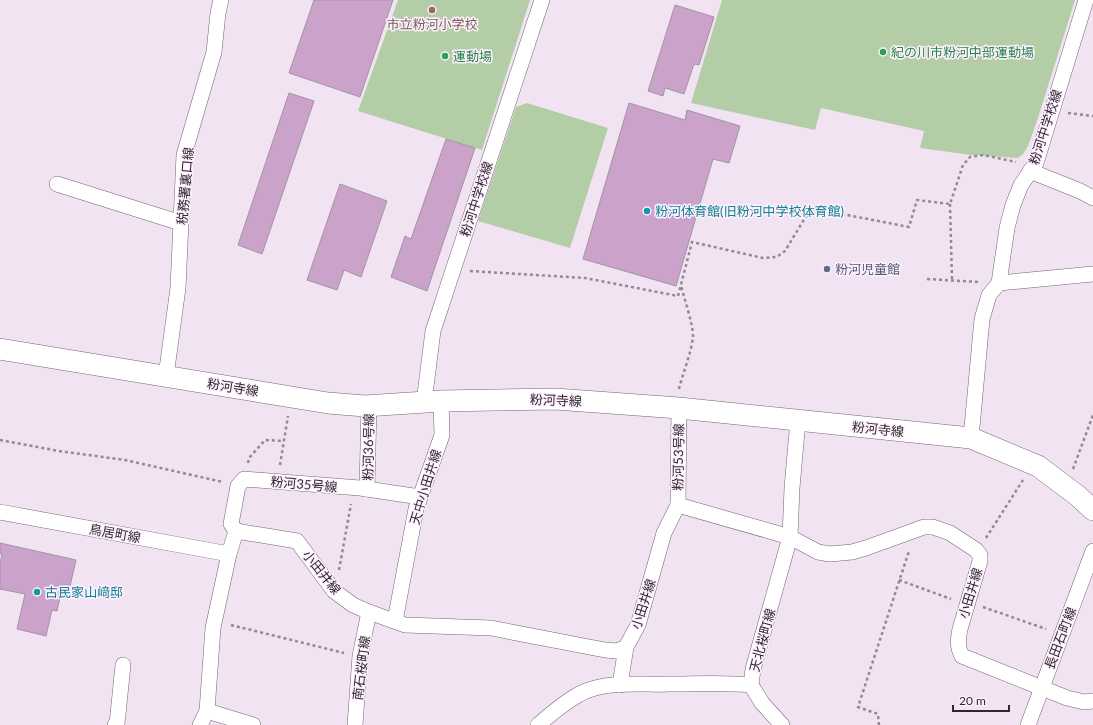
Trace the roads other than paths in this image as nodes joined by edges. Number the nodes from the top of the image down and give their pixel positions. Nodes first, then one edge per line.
1 (221, 0) edge
2 (542, 0) edge
3 (1086, 0) edge
4 (1032, 168) junction
5 (58, 184) dead end
6 (1093, 198) edge
7 (181, 223) junction
8 (1093, 274) edge
9 (999, 283) junction
10 (0, 349) edge
11 (166, 376) junction
12 (432, 402) junction
13 (369, 406) junction
14 (677, 408) junction
15 (798, 420) junction
16 (971, 438) junction
17 (361, 489) junction
18 (420, 497) junction
19 (678, 505) junction
20 (1093, 510) edge
21 (0, 512) edge
22 (236, 531) junction
23 (790, 536) junction
24 (1093, 551) edge
25 (229, 554) junction
26 (369, 612) junction
27 (395, 621) junction
28 (626, 647) junction
29 (123, 665) dead end
30 (620, 685) junction
31 (751, 685) junction
32 (1041, 688) junction
33 (1093, 701) edge
34 (207, 711) junction
35 (115, 725) edge
36 (200, 725) edge
37 (253, 725) edge
38 (355, 725) edge
39 (538, 725) edge
40 (782, 725) edge
41 (1028, 725) edge

1 - 7 street, 税務署裏口線
2 - 12 street, 粉河中学校線
3 - 4 street, 粉河中学校線
4 - 6 street
4 - 9 street, 粉河中学校線
5 - 7 street
7 - 11 street, 税務署裏口線
8 - 9 street
9 - 16 street, 粉河中学校線
10 - 11 main road, 粉河寺線
11 - 13 main road, 粉河寺線
12 - 13 main road, 粉河寺線
12 - 14 main road, 粉河寺線
12 - 18 street, 天中小田井線
13 - 17 street, 粉河36号線
14 - 15 main road, 粉河寺線
14 - 19 street, 粉河53号線
15 - 16 main road, 粉河寺線
15 - 23 street, 天北桜町線
16 - 20 main road, 粉河寺線
17 - 18 street, 粉河35号線
17 - 22 street, 粉河35号線
18 - 27 street, 天中小田井線
19 - 23 street, 小田井線
19 - 28 street, 小田井線
21 - 25 street, 鳥居町線
22 - 25 street
22 - 26 street, 小田井線
23 - 31 street, 天北桜町線
23 - 32 street, 小田井線
24 - 32 street, 長田石町線
25 - 34 street
26 - 27 street, 小田井線
26 - 38 street, 南石桜町線
27 - 28 street, 小田井線
28 - 30 street
29 - 35 street
30 - 31 street, 天北桜町線
30 - 39 street, 天北桜町線
31 - 40 street
32 - 33 street, 小田井線
32 - 41 street, 長田石町線
34 - 36 street
34 - 37 street

